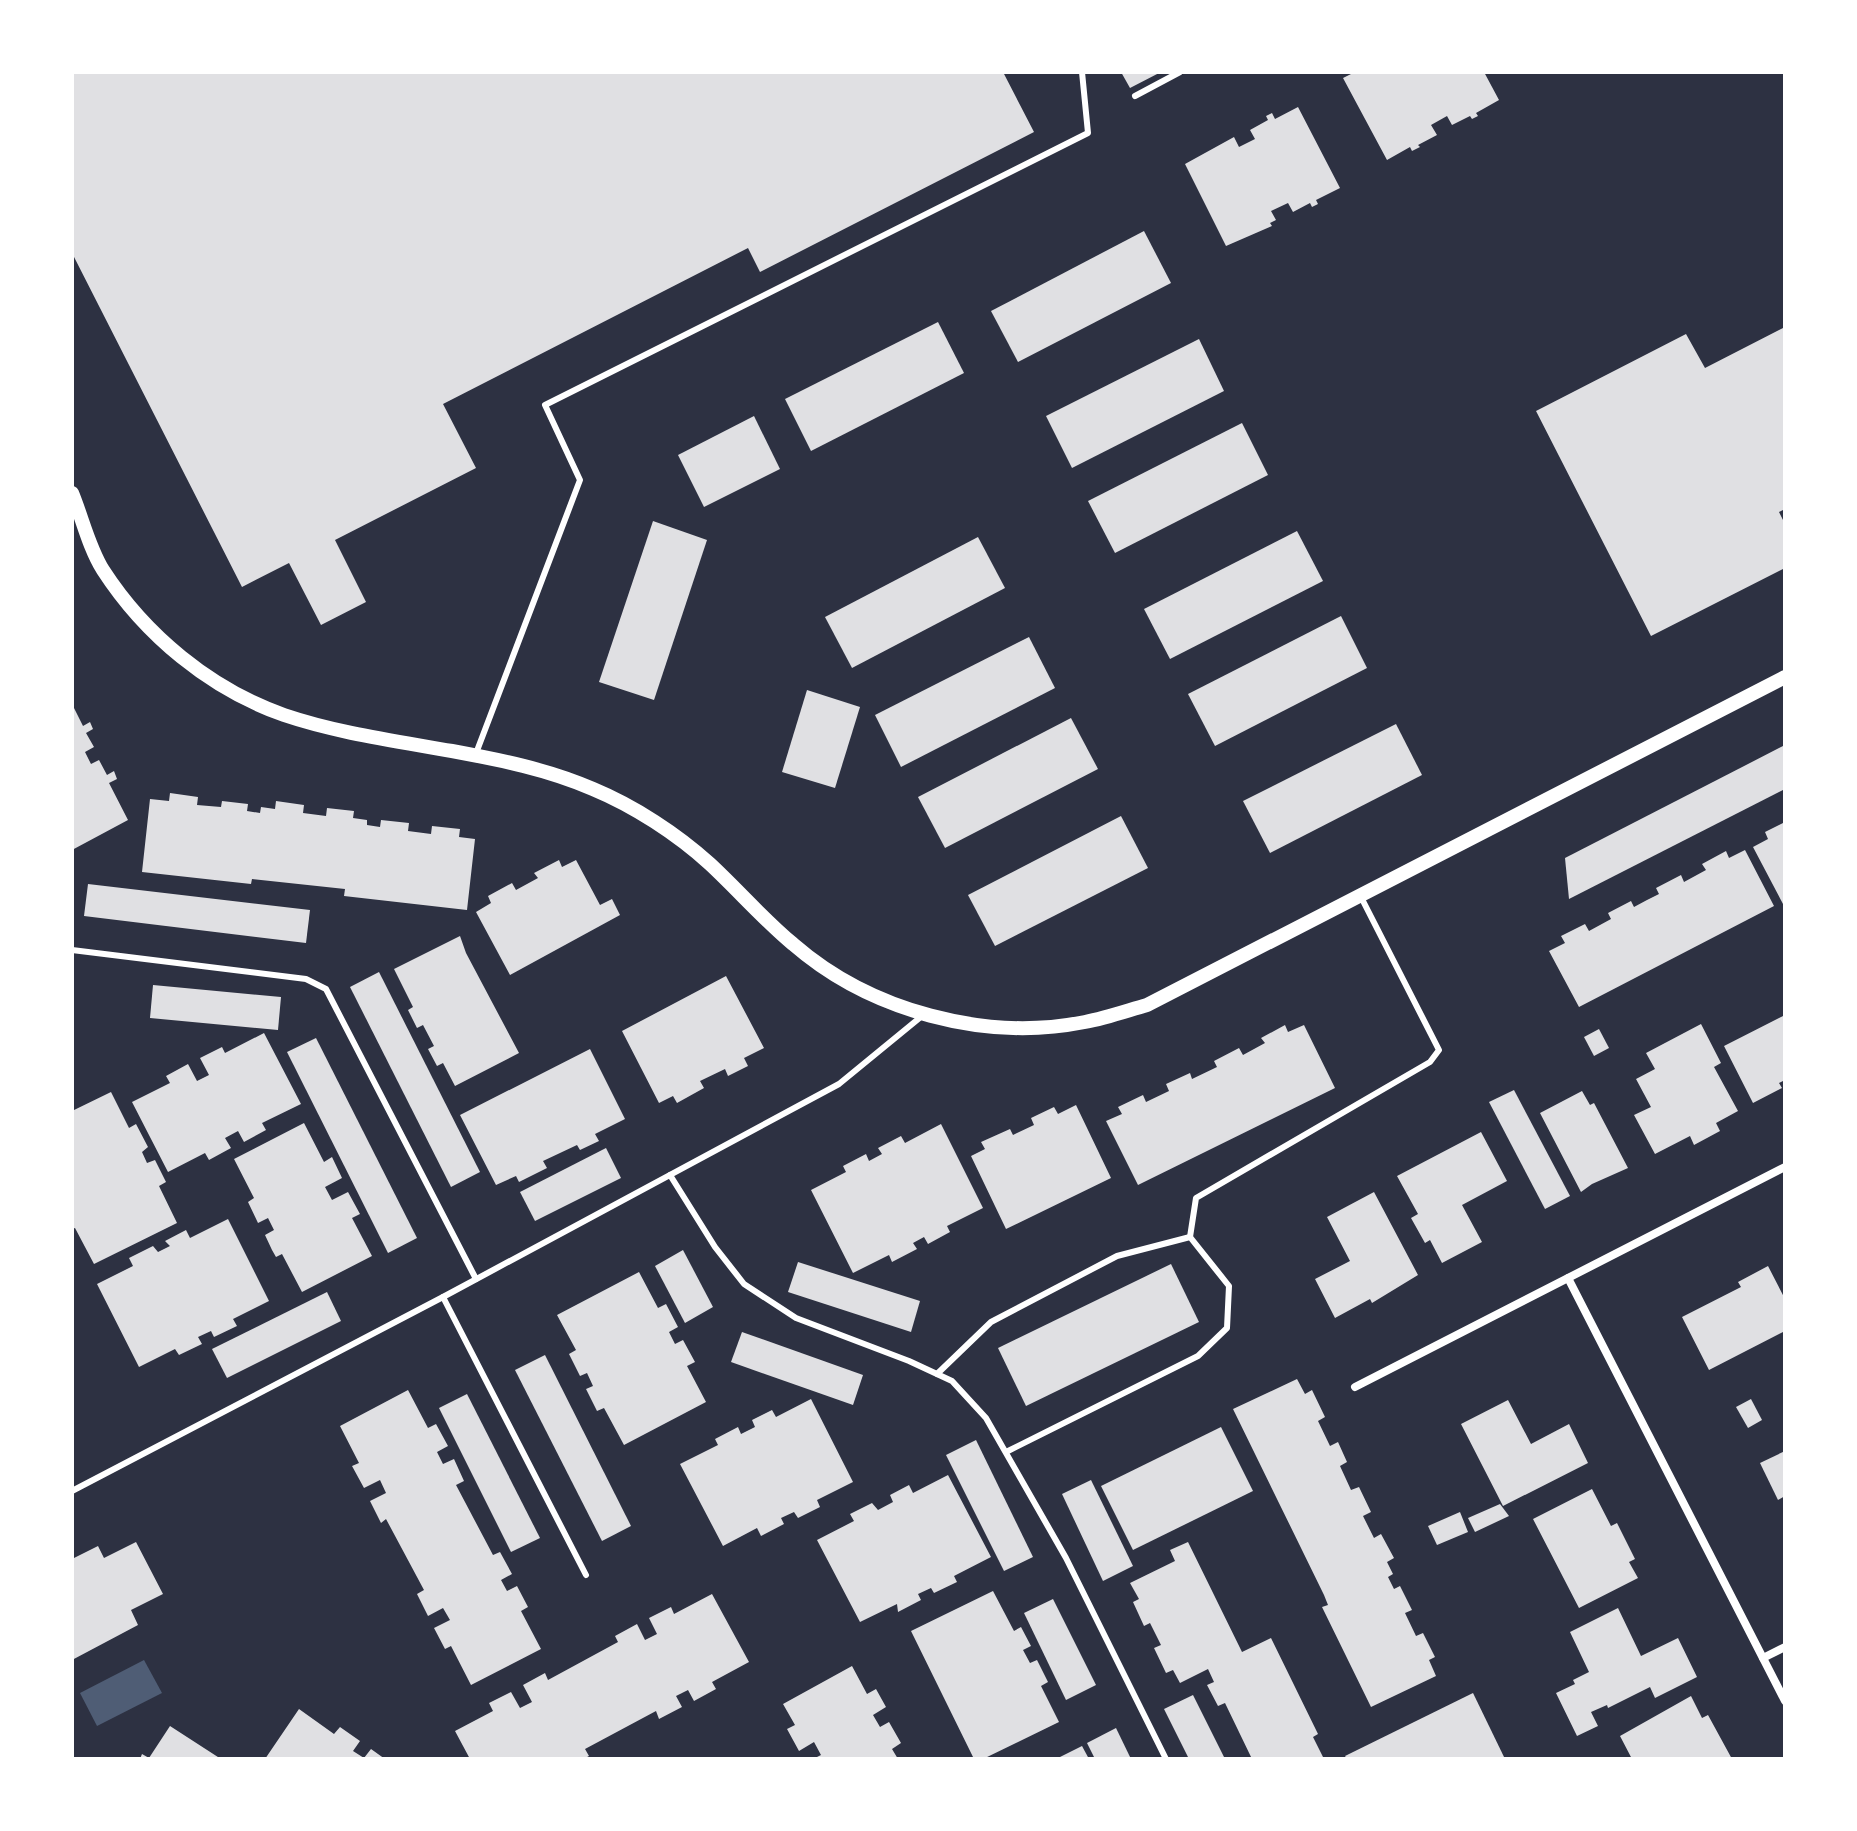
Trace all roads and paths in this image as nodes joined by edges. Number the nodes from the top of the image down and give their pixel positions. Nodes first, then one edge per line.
1 (1082, 72) edge
2 (1180, 72) edge
3 (1135, 96) dead end
4 (72, 493) edge
5 (1785, 677) edge
6 (475, 756) junction
7 (1360, 895) junction
8 (72, 950) edge
9 (925, 1013) junction
10 (1785, 1167) edge
11 (670, 1175) junction
12 (1190, 1237) junction
13 (1568, 1278) junction
14 (476, 1279) junction
15 (443, 1297) junction
16 (937, 1374) junction
17 (1355, 1387) dead end
18 (1006, 1452) junction
19 (72, 1491) edge
20 (586, 1575) dead end
21 (1785, 1647) edge
22 (1763, 1658) junction
23 (1785, 1701) edge
24 (1166, 1759) edge

1 - 6 lane
2 - 3 lane
4 - 6 street
5 - 7 street
6 - 9 street
7 - 9 street
7 - 12 lane
8 - 14 lane
9 - 11 lane
10 - 13 street
11 - 14 lane
11 - 16 lane
12 - 16 lane
12 - 18 lane
13 - 17 street
13 - 22 street
14 - 15 lane
15 - 19 lane
15 - 20 lane
16 - 18 lane
18 - 24 lane
21 - 22 street
22 - 23 street

